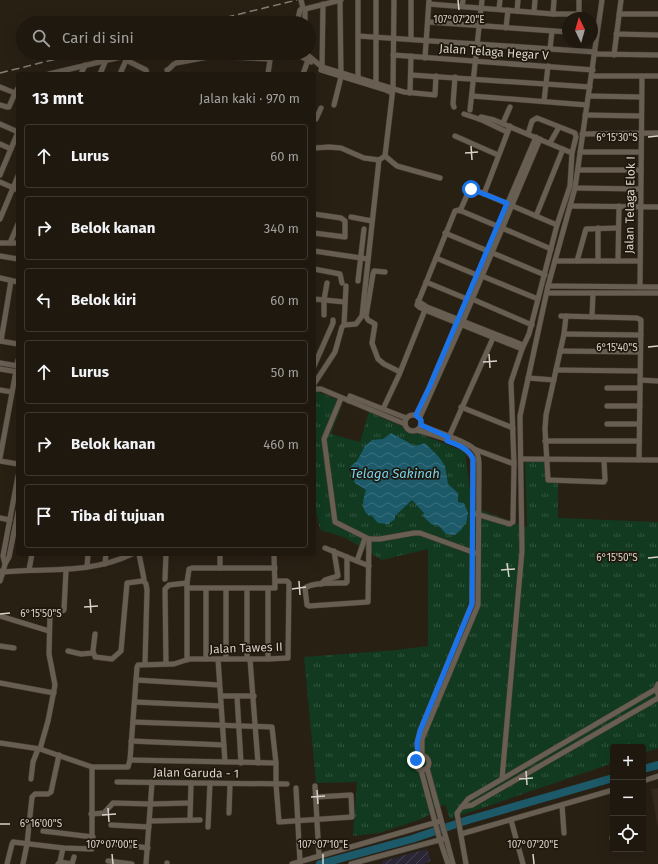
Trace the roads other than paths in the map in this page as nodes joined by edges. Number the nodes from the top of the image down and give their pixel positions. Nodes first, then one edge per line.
1 (340, 0) edge
2 (358, 0) edge
3 (376, 0) edge
4 (394, 0) edge
5 (411, 0) edge
6 (463, 0) edge
7 (482, 0) edge
8 (500, 0) edge
9 (518, 0) edge
10 (535, 0) edge
11 (554, 0) edge
12 (579, 0) edge
13 (602, 0) edge
14 (621, 0) edge
15 (302, 1) edge
16 (429, 2) edge
17 (445, 2) edge
18 (323, 4) junction
19 (462, 6) junction
20 (481, 8) junction
21 (499, 9) junction
22 (508, 10) junction
23 (517, 11) junction
24 (534, 12) junction
25 (579, 12) edge
26 (553, 14) junction
27 (619, 14) junction
28 (658, 14) edge
29 (562, 15) edge
30 (299, 16) edge
31 (305, 16) edge
32 (599, 21) joint
33 (428, 22) junction
34 (598, 24) edge
35 (479, 26) junction
36 (506, 28) junction
37 (552, 31) junction
38 (562, 32) edge
39 (616, 34) junction
40 (658, 35) edge
41 (358, 36) junction
42 (376, 37) junction
43 (393, 38) junction
44 (411, 39) junction
45 (427, 40) junction
46 (476, 44) junction
47 (595, 48) edge
48 (550, 49) junction
49 (595, 53) junction
50 (393, 55) junction
51 (614, 55) junction
52 (658, 55) edge
53 (410, 56) junction
54 (426, 58) junction
55 (106, 60) joint
56 (126, 60) joint
57 (192, 60) edge
58 (270, 60) edge
59 (308, 60) joint
60 (314, 60) edge
61 (475, 61) junction
62 (85, 65) junction
63 (548, 66) junction
64 (322, 67) junction
65 (166, 70) dead end
66 (62, 72) edge
67 (82, 72) edge
68 (101, 72) edge
69 (121, 72) edge
70 (146, 72) edge
71 (268, 72) edge
72 (304, 72) edge
73 (593, 73) junction
74 (341, 74) junction
75 (411, 75) junction
76 (436, 76) junction
77 (642, 76) junction
78 (658, 76) edge
79 (454, 77) junction
80 (358, 78) junction
81 (474, 78) junction
82 (376, 82) junction
83 (546, 84) junction
84 (0, 87) edge
85 (590, 87) junction
86 (16, 91) edge
87 (392, 91) junction
88 (16, 93) edge
89 (410, 93) junction
90 (472, 96) junction
91 (588, 96) junction
92 (641, 97) junction
93 (544, 101) junction
94 (0, 105) edge
95 (334, 105) dead end
96 (587, 105) junction
97 (454, 107) dead end
98 (510, 107) dead end
99 (321, 108) dead end
100 (470, 110) dead end
101 (464, 114) dead end
102 (585, 114) junction
103 (641, 116) junction
104 (316, 118) edge
105 (479, 119) junction
106 (0, 124) edge
107 (503, 124) junction
108 (510, 126) junction
109 (559, 127) junction
110 (16, 131) edge
111 (507, 132) junction
112 (658, 133) edge
113 (528, 134) junction
114 (582, 134) junction
115 (641, 134) junction
116 (455, 136) dead end
117 (16, 137) edge
118 (538, 138) junction
119 (0, 144) edge
120 (550, 144) junction
121 (316, 148) edge
122 (11, 149) junction
123 (563, 149) junction
124 (580, 152) junction
125 (641, 152) junction
126 (572, 153) junction
127 (498, 154) junction
128 (385, 156) junction
129 (379, 160) junction
130 (2, 163) edge
131 (578, 170) junction
132 (641, 170) junction
133 (0, 175) edge
134 (440, 178) dead end
135 (0, 182) edge
136 (16, 188) edge
137 (575, 188) junction
138 (640, 189) junction
139 (484, 194) junction
140 (509, 204) junction
141 (570, 206) junction
142 (619, 206) junction
143 (640, 207) junction
144 (658, 207) edge
145 (460, 211) junction
146 (316, 214) edge
147 (536, 216) junction
148 (351, 218) dead end
149 (0, 219) edge
150 (372, 221) junction
151 (557, 225) junction
152 (500, 227) junction
153 (598, 228) junction
154 (618, 228) junction
155 (16, 229) edge
156 (364, 229) dead end
157 (316, 233) edge
158 (445, 233) junction
159 (0, 242) edge
160 (10, 243) junction
161 (16, 243) edge
162 (551, 249) junction
163 (316, 251) edge
164 (489, 252) junction
165 (0, 256) edge
166 (360, 258) junction
167 (436, 258) junction
168 (16, 259) edge
169 (368, 259) junction
170 (555, 261) junction
171 (577, 261) junction
172 (598, 261) junction
173 (618, 261) junction
174 (640, 261) junction
175 (316, 269) edge
176 (385, 272) dead end
177 (479, 275) junction
178 (545, 275) junction
179 (0, 278) edge
180 (11, 280) junction
181 (16, 281) edge
182 (358, 281) dead end
183 (426, 282) junction
184 (327, 283) dead end
185 (548, 286) junction
186 (640, 287) junction
187 (658, 287) edge
188 (547, 293) junction
189 (593, 293) junction
190 (658, 293) edge
191 (316, 299) edge
192 (469, 299) junction
193 (538, 299) junction
194 (324, 300) junction
195 (418, 301) junction
196 (345, 302) junction
197 (425, 310) junction
198 (324, 315) dead end
199 (592, 317) junction
200 (333, 320) dead end
201 (460, 322) junction
202 (344, 325) junction
203 (532, 325) junction
204 (564, 334) junction
205 (641, 335) junction
206 (493, 338) junction
207 (0, 341) edge
208 (16, 344) edge
209 (523, 347) junction
210 (560, 351) junction
211 (640, 352) junction
212 (316, 358) edge
213 (0, 363) edge
214 (0, 369) edge
215 (16, 369) edge
216 (16, 369) edge
217 (556, 370) junction
218 (640, 371) junction
219 (400, 372) junction
220 (16, 374) edge
221 (528, 378) junction
222 (554, 380) junction
223 (640, 380) junction
224 (658, 381) edge
225 (316, 382) edge
226 (316, 386) edge
227 (607, 388) dead end
228 (640, 388) junction
229 (0, 390) edge
230 (12, 392) junction
231 (341, 398) junction
232 (348, 401) junction
233 (607, 406) dead end
234 (640, 406) junction
235 (461, 407) junction
236 (383, 409) junction
237 (418, 416) junction
238 (406, 421) junction
239 (606, 424) dead end
240 (639, 424) junction
241 (421, 425) junction
242 (513, 428) junction
243 (417, 430) junction
244 (448, 439) junction
245 (546, 440) junction
246 (639, 441) junction
247 (472, 451) junction
248 (0, 459) edge
249 (521, 459) junction
250 (546, 459) junction
251 (604, 460) junction
252 (639, 460) junction
253 (658, 460) edge
254 (16, 463) edge
255 (514, 464) junction
256 (16, 487) edge
257 (476, 513) junction
258 (0, 518) edge
259 (10, 520) junction
260 (16, 536) edge
261 (367, 538) junction
262 (325, 548) dead end
263 (334, 551) junction
264 (475, 553) junction
265 (32, 556) edge
266 (88, 556) edge
267 (106, 556) edge
268 (128, 556) edge
269 (139, 556) edge
270 (166, 556) edge
271 (220, 556) edge
272 (274, 556) edge
273 (347, 557) junction
274 (357, 561) junction
275 (5, 564) junction
276 (105, 564) junction
277 (369, 566) junction
278 (87, 567) junction
279 (220, 568) junction
280 (275, 568) junction
281 (29, 570) junction
282 (66, 570) junction
283 (1, 572) edge
284 (165, 579) dead end
285 (143, 580) junction
286 (0, 581) edge
287 (276, 581) junction
288 (321, 584) junction
289 (187, 586) junction
290 (206, 589) junction
291 (226, 589) junction
292 (247, 589) junction
293 (268, 589) junction
294 (0, 616) edge
295 (49, 631) junction
296 (95, 634) dead end
297 (0, 646) edge
298 (14, 648) dead end
299 (68, 651) dead end
300 (93, 653) junction
301 (206, 659) junction
302 (218, 659) junction
303 (226, 659) junction
304 (249, 659) junction
305 (268, 659) junction
306 (187, 660) junction
307 (145, 664) junction
308 (166, 664) junction
309 (136, 680) junction
310 (0, 682) edge
311 (219, 685) junction
312 (657, 689) edge
313 (54, 693) junction
314 (221, 696) junction
315 (237, 696) junction
316 (254, 696) junction
317 (658, 698) edge
318 (135, 702) junction
319 (221, 706) junction
320 (133, 722) junction
321 (223, 725) junction
322 (239, 726) junction
323 (256, 726) junction
324 (131, 741) junction
325 (0, 743) edge
326 (224, 745) junction
327 (39, 749) junction
328 (59, 755) junction
329 (420, 756) junction
330 (130, 760) junction
331 (225, 762) junction
332 (241, 762) junction
333 (258, 763) junction
334 (276, 763) junction
335 (92, 767) junction
336 (424, 769) junction
337 (658, 776) edge
338 (31, 779) dead end
339 (502, 779) junction
340 (646, 780) edge
341 (117, 782) dead end
342 (152, 782) junction
343 (191, 783) junction
344 (210, 783) junction
345 (230, 784) junction
346 (276, 784) junction
347 (287, 784) dead end
348 (315, 786) dead end
349 (296, 788) dead end
350 (610, 791) edge
351 (316, 797) junction
352 (190, 803) junction
353 (151, 804) junction
354 (562, 805) junction
355 (462, 807) junction
356 (229, 813) dead end
357 (91, 814) junction
358 (190, 820) junction
359 (200, 820) dead end
360 (318, 820) junction
361 (511, 820) junction
362 (150, 821) junction
363 (298, 822) junction
364 (438, 823) junction
365 (110, 825) dead end
366 (208, 827) dead end
367 (149, 828) junction
368 (43, 831) dead end
369 (460, 832) junction
370 (564, 833) dead end
371 (93, 837) junction
372 (442, 838) junction
373 (110, 843) dead end
374 (27, 844) junction
375 (63, 848) junction
376 (148, 848) junction
377 (319, 856) junction
378 (74, 857) dead end
379 (108, 861) dead end
380 (300, 862) junction
381 (59, 863) edge
382 (7, 864) edge
383 (23, 864) edge
384 (72, 864) edge
385 (132, 864) edge
386 (146, 864) edge
387 (292, 864) edge
388 (351, 864) edge
389 (448, 864) edge
390 (453, 864) edge
391 (466, 864) edge
392 (523, 864) edge

1 - 18 street
1 - 74 street
2 - 41 street
3 - 42 street
4 - 43 street
5 - 44 street
6 - 19 street
7 - 20 street
8 - 21 street
9 - 23 street
10 - 24 street
11 - 26 street
12 - 25 street
13 - 32 street
14 - 27 street
15 - 30 street
16 - 17 street
16 - 33 street
17 - 19 street
18 - 31 street
18 - 64 street
19 - 20 street
20 - 21 street
20 - 35 street
21 - 22 street
22 - 23 street
22 - 36 street
23 - 24 street
24 - 26 street
26 - 29 street
27 - 28 street
27 - 39 street
32 - 34 street
33 - 35 street
33 - 45 street
35 - 36 street
35 - 46 street
36 - 37 street
37 - 38 street
37 - 48 street
39 - 40 street
39 - 51 street
41 - 42 street
41 - 80 street
42 - 43 street
42 - 82 street
43 - 44 street
43 - 50 street
44 - 45 street
45 - 46 street
45 - 54 street
46 - 48 street
46 - 61 street
47 - 49 street
48 - 49 street
49 - 51 street
49 - 73 street
50 - 53 street, Jalan Telaga Hegar V
50 - 87 street
51 - 52 street
53 - 54 street, Jalan Telaga Hegar V
53 - 75 street
54 - 61 street, Jalan Telaga Hegar V
55 - 62 street
55 - 68 street
56 - 69 street
56 - 70 street
57 - 65 street
58 - 71 street
59 - 72 street
59 - 74 street
60 - 64 street
61 - 63 street, Jalan Telaga Hegar V
61 - 81 street
62 - 66 street
62 - 67 street
63 - 73 street, Jalan Telaga Hegar V
63 - 83 street
64 - 74 street
73 - 77 street, Jalan Telaga Hegar V
73 - 85 street
74 - 80 street
74 - 87 street
74 - 95 street
75 - 76 street
75 - 89 street
76 - 79 street
76 - 89 street
77 - 78 street, Jalan Telaga Hegar V
77 - 92 street, Jalan Telaga Elok I
79 - 81 street
79 - 97 street
80 - 82 street
81 - 83 street
81 - 90 street
82 - 87 street
83 - 85 street
83 - 93 street
84 - 86 street
85 - 91 street
87 - 89 street
87 - 128 street
88 - 94 street
90 - 93 street
90 - 100 street
91 - 92 street
91 - 96 street
92 - 103 street, Jalan Telaga Elok I
93 - 96 street
96 - 102 street
98 - 107 street
99 - 104 street
101 - 105 street
102 - 103 street
102 - 114 street
103 - 115 street, Jalan Telaga Elok I
105 - 107 street
105 - 111 street
106 - 110 street
107 - 108 street
108 - 111 street
108 - 113 street
109 - 113 street
109 - 120 street
109 - 126 street
111 - 127 street
112 - 115 street
113 - 118 street
114 - 115 street
114 - 124 street
115 - 125 street, Jalan Telaga Elok I
116 - 127 street
117 - 122 street
118 - 120 street
118 - 140 street
119 - 122 street
120 - 123 street
121 - 129 street
122 - 130 street
123 - 126 street
123 - 147 street
124 - 125 street
124 - 131 street
125 - 132 street, Jalan Telaga Elok I
126 - 151 street
127 - 139 street
128 - 129 street
128 - 134 street
129 - 150 street
130 - 133 street
131 - 132 street
131 - 137 street
132 - 138 street, Jalan Telaga Elok I
135 - 136 street
136 - 149 street
137 - 138 street
137 - 141 street
138 - 143 street, Jalan Telaga Elok I
139 - 140 street
139 - 145 street
140 - 147 street
140 - 152 street
141 - 142 street
141 - 170 street
142 - 143 street
142 - 154 street
143 - 144 street
143 - 174 street, Jalan Telaga Elok I
145 - 152 street
145 - 158 street
146 - 157 street
147 - 151 street
148 - 150 street
150 - 169 street
151 - 162 street
152 - 162 street
152 - 164 street
153 - 154 street
153 - 171 street
153 - 172 street
154 - 173 street
155 - 160 street
156 - 166 street
158 - 164 street
158 - 167 street
159 - 160 street
160 - 161 street
162 - 178 street
163 - 166 street
164 - 177 street
164 - 178 street
165 - 168 street
166 - 169 street
166 - 182 street
167 - 177 street
167 - 183 street
169 - 202 street
170 - 171 street
170 - 185 street
171 - 172 street
172 - 173 street
173 - 174 street
174 - 186 street, Jalan Telaga Elok I
175 - 196 street
176 - 219 street
177 - 192 street
177 - 193 street
178 - 193 street
179 - 180 street
180 - 181 street
180 - 207 street
183 - 192 street
183 - 195 street
184 - 194 street
185 - 186 street
185 - 188 street
186 - 187 street
188 - 189 street
188 - 221 street
189 - 190 street
189 - 199 street
191 - 194 street
192 - 201 street
192 - 203 street
193 - 203 street
194 - 196 street
194 - 198 street
195 - 197 street
195 - 201 street
196 - 202 street
197 - 201 street
197 - 219 street
199 - 204 street
199 - 205 street
200 - 212 street
201 - 206 street
201 - 209 street
201 - 237 street
202 - 225 street
203 - 209 street
204 - 205 street
204 - 210 street
205 - 211 street
206 - 209 street
206 - 235 street
207 - 208 street
209 - 242 street
210 - 211 street
210 - 217 street
211 - 218 street
213 - 215 street
214 - 216 street
217 - 218 street
217 - 222 street
218 - 223 street
219 - 236 street
220 - 230 street
221 - 222 street
221 - 249 street
222 - 245 street
223 - 224 street
223 - 228 street
226 - 231 street
227 - 228 street
228 - 234 street
229 - 230 street
230 - 248 street
231 - 232 street
231 - 261 street
232 - 236 street
232 - 238 street
233 - 234 street
234 - 240 street
235 - 242 street
235 - 244 street
236 - 238 street
237 - 238 street
237 - 241 street
238 - 243 street
239 - 240 street
240 - 246 street
241 - 243 street
241 - 244 street
242 - 255 street
243 - 244 street
244 - 247 street
245 - 246 street
245 - 250 street
246 - 252 street
247 - 255 street
247 - 257 street
248 - 254 street
249 - 250 street
249 - 339 street
250 - 251 street
250 - 251 street
251 - 252 street
252 - 253 street
255 - 257 street
256 - 259 street
257 - 264 street
258 - 259 street
259 - 275 street
260 - 275 street
261 - 264 street
261 - 274 street
261 - 277 street
262 - 263 street
263 - 273 street
263 - 288 street
264 - 329 street
265 - 281 street
266 - 278 street
267 - 276 street
268 - 276 street
269 - 285 street
270 - 284 street
271 - 279 street
272 - 280 street
273 - 274 street
273 - 288 street
274 - 277 street
275 - 283 street
276 - 278 street
277 - 288 street
278 - 282 street
279 - 280 street
279 - 289 street
280 - 287 street
281 - 282 street
281 - 283 street
282 - 295 street
283 - 286 street
285 - 300 street
285 - 307 street
287 - 293 street
287 - 305 street, Jalan Tawes II
289 - 290 street
289 - 306 street
289 - 308 street
290 - 291 street
290 - 301 street
291 - 292 street
291 - 303 street
292 - 293 street
292 - 304 street
293 - 305 street
294 - 295 street
295 - 313 street
296 - 300 street
297 - 298 street
299 - 300 street
301 - 302 street, Jalan Tawes II
301 - 306 street, Jalan Tawes II
302 - 303 street, Jalan Tawes II
302 - 311 street
303 - 304 street, Jalan Tawes II
304 - 305 street, Jalan Tawes II
304 - 316 street
306 - 308 street, Jalan Tawes II
307 - 308 street, Jalan Tawes II
307 - 309 street
309 - 311 street
309 - 318 street
310 - 313 street
311 - 314 street
312 - 339 street
313 - 327 street
314 - 315 street
314 - 319 street
315 - 316 street
315 - 322 street
316 - 323 street
317 - 355 street
318 - 319 street
318 - 320 street
319 - 321 street
320 - 321 street
320 - 324 street
321 - 322 street
321 - 326 street
322 - 323 street
322 - 332 street
323 - 333 street
323 - 334 street
324 - 326 street
324 - 330 street
325 - 327 street
326 - 331 street
327 - 328 street
327 - 338 street
328 - 335 street
328 - 374 street
329 - 336 street
329 - 336 street
330 - 331 street
330 - 335 street
331 - 332 street
332 - 333 street
333 - 334 street
334 - 346 street
335 - 357 street
336 - 364 street
337 - 340 street
339 - 355 street
341 - 342 street, Jalan Garuda - 1
342 - 343 street, Jalan Garuda - 1
342 - 353 street
343 - 344 street, Jalan Garuda - 1
343 - 352 street
344 - 345 street, Jalan Garuda - 1
344 - 366 street
345 - 346 street, Jalan Garuda - 1
345 - 356 street
346 - 347 street, Jalan Garuda - 1
346 - 363 street
348 - 351 street
349 - 363 street
350 - 354 street
351 - 360 street
351 - 360 street
352 - 353 street
352 - 358 street
353 - 357 street
353 - 362 street
354 - 361 street
354 - 370 street
355 - 369 street
357 - 371 street
358 - 359 street
358 - 362 street
360 - 363 street
360 - 377 street
361 - 369 street
361 - 392 street
362 - 367 street
363 - 380 street
364 - 372 street
364 - 377 street
365 - 367 street
367 - 376 street
368 - 371 street
369 - 391 street
371 - 375 street
372 - 388 street
372 - 389 street
372 - 390 street
373 - 376 street
374 - 375 street
374 - 382 street
374 - 383 street
375 - 381 street
376 - 386 street
377 - 380 street
378 - 384 street
379 - 385 street
380 - 387 street
381 - 384 street

